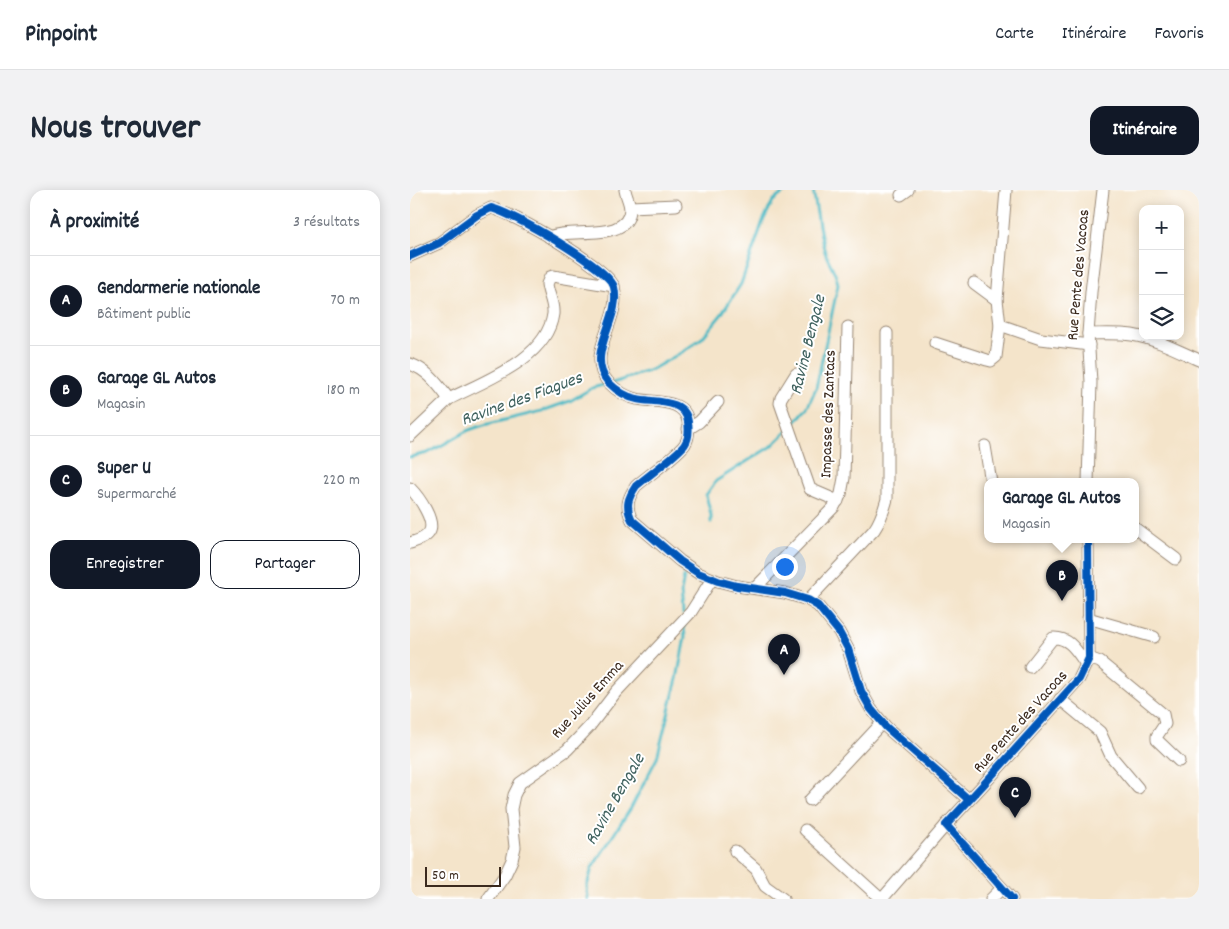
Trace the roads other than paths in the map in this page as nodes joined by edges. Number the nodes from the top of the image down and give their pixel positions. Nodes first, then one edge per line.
1 (625, 190) edge
2 (1006, 190) edge
3 (1103, 190) edge
4 (676, 205) dead end
5 (630, 207) junction
6 (549, 237) junction
7 (410, 256) edge
8 (974, 283) dead end
9 (614, 286) junction
10 (997, 300) junction
11 (1000, 325) junction
12 (848, 327) dead end
13 (887, 333) dead end
14 (1088, 339) junction
15 (935, 343) dead end
16 (1199, 360) edge
17 (410, 364) edge
18 (796, 374) dead end
19 (449, 399) junction
20 (718, 402) dead end
21 (688, 429) junction
22 (410, 436) edge
23 (985, 446) dead end
24 (990, 478) edge
25 (1088, 478) edge
26 (410, 488) edge
27 (838, 500) junction
28 (1139, 531) edge
29 (1088, 543) edge
30 (410, 544) edge
31 (1176, 559) dead end
32 (712, 579) junction
33 (755, 588) junction
34 (808, 600) junction
35 (1088, 618) junction
36 (1154, 637) dead end
37 (1087, 661) junction
38 (1030, 667) dead end
39 (1060, 699) junction
40 (882, 723) junction
41 (1179, 761) dead end
42 (1138, 788) dead end
43 (968, 799) junction
44 (810, 800) dead end
45 (946, 824) junction
46 (805, 830) dead end
47 (735, 851) dead end
48 (1002, 888) junction
49 (488, 899) edge
50 (783, 899) edge
51 (882, 899) edge
52 (990, 899) edge
53 (1012, 899) edge

1 - 5 street
2 - 10 street
3 - 14 street, Rue Pente des Vacoas
4 - 5 street
5 - 6 street
6 - 7 street
6 - 9 street
8 - 10 street
9 - 19 street
9 - 21 street
10 - 11 street
11 - 14 street
11 - 15 street
12 - 27 street, Impasse des Zantacs
13 - 34 street
14 - 16 street
14 - 25 street, Rue Pente des Vacoas
17 - 19 street
18 - 27 street
19 - 22 street
20 - 21 street
21 - 32 street
23 - 24 street
26 - 30 street
27 - 33 street, Impasse des Zantacs
28 - 31 street
29 - 35 street
32 - 33 street
32 - 49 street, Rue Julius Emma
33 - 34 street
34 - 40 street
35 - 36 street
35 - 37 street
37 - 38 street
37 - 39 street, Rue Pente des Vacoas
37 - 41 street
39 - 42 street
39 - 43 street, Rue Pente des Vacoas
40 - 43 street
40 - 44 street
43 - 45 street, Rue Pente des Vacoas
45 - 48 street
45 - 51 street, Rue Pente des Vacoas
46 - 51 street
47 - 50 street
48 - 52 street
48 - 53 street

